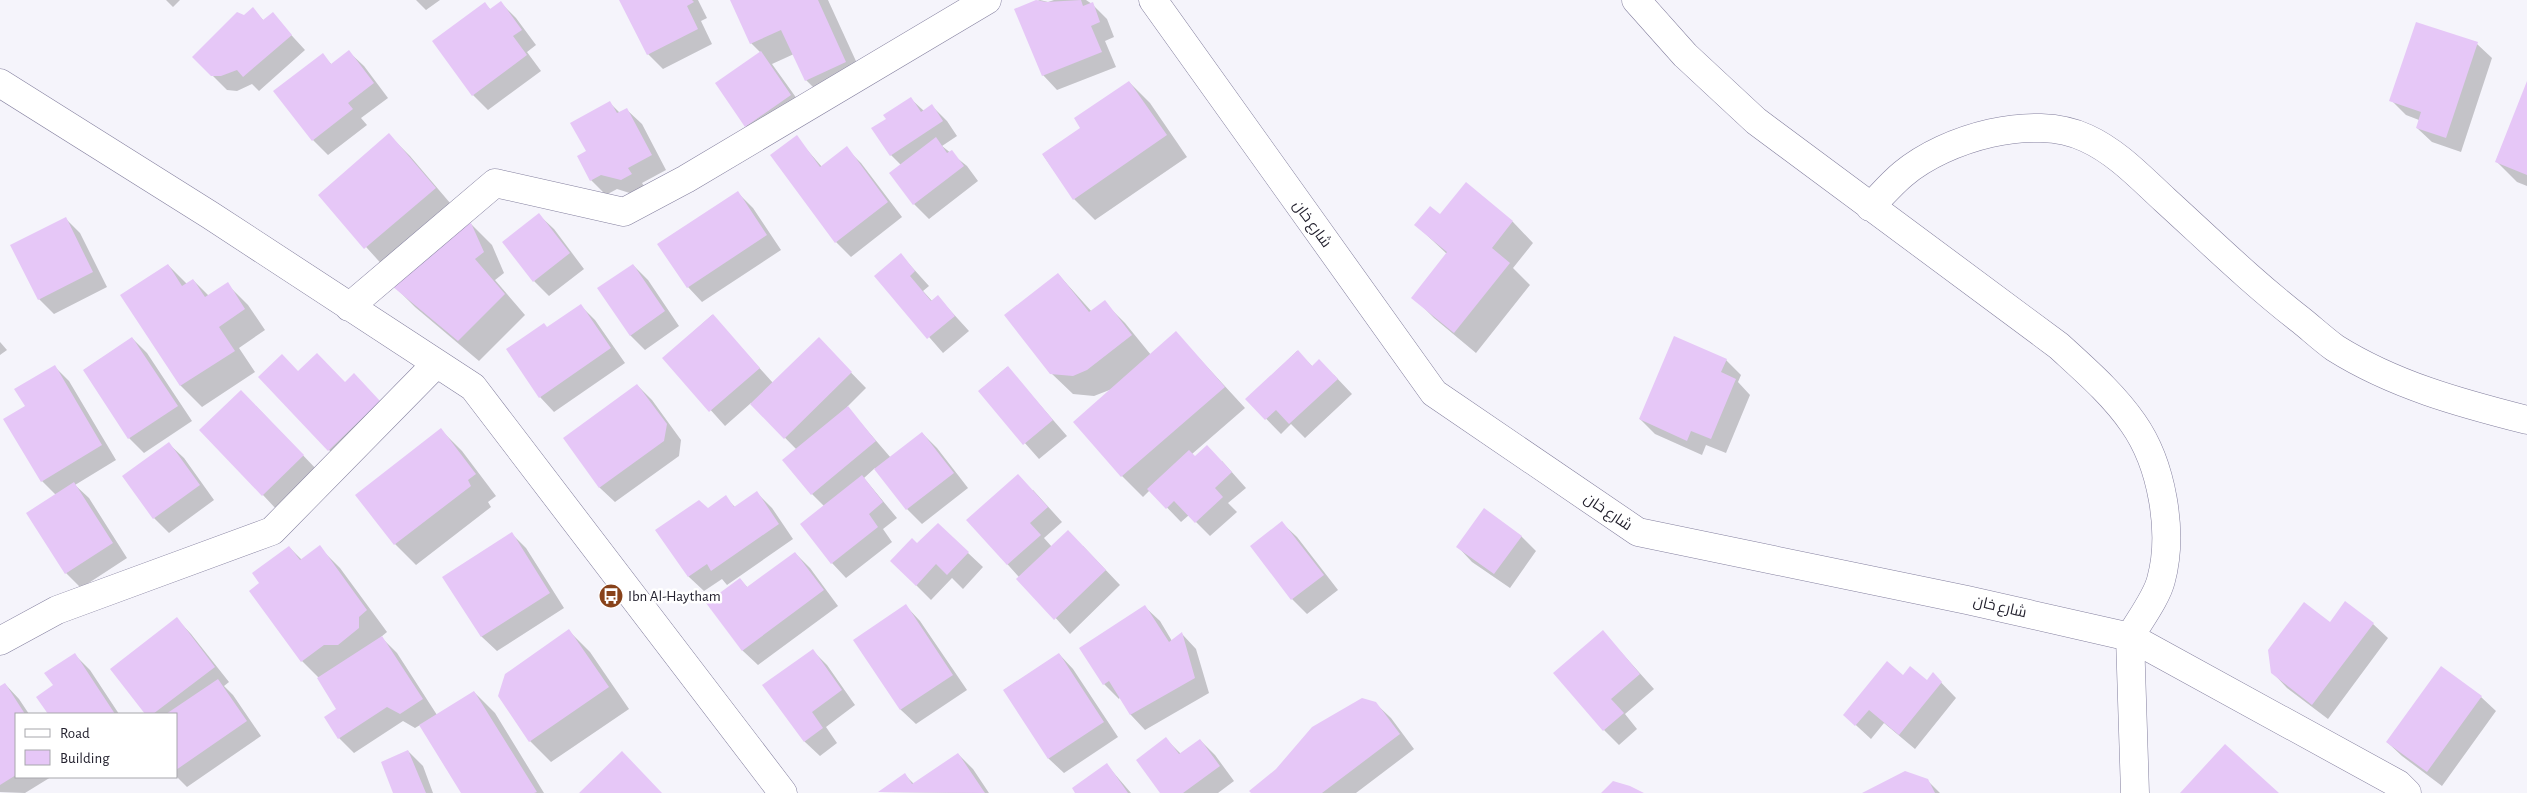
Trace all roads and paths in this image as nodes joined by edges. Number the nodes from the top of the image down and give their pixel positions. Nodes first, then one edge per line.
1 (987, 0) edge
2 (1153, 0) edge
3 (1636, 0) edge
4 (0, 82) edge
5 (1870, 207) junction
6 (349, 307) junction
7 (436, 364) junction
8 (2527, 420) edge
9 (2130, 637) junction
10 (0, 641) edge
11 (782, 793) edge
12 (2135, 793) edge
13 (2407, 793) edge

1 - 6 street
2 - 9 street, شارع خان
3 - 5 street
4 - 6 street
5 - 8 street
5 - 9 street
6 - 7 street
7 - 10 street
7 - 11 street
9 - 12 street
9 - 13 street, شارع خان

